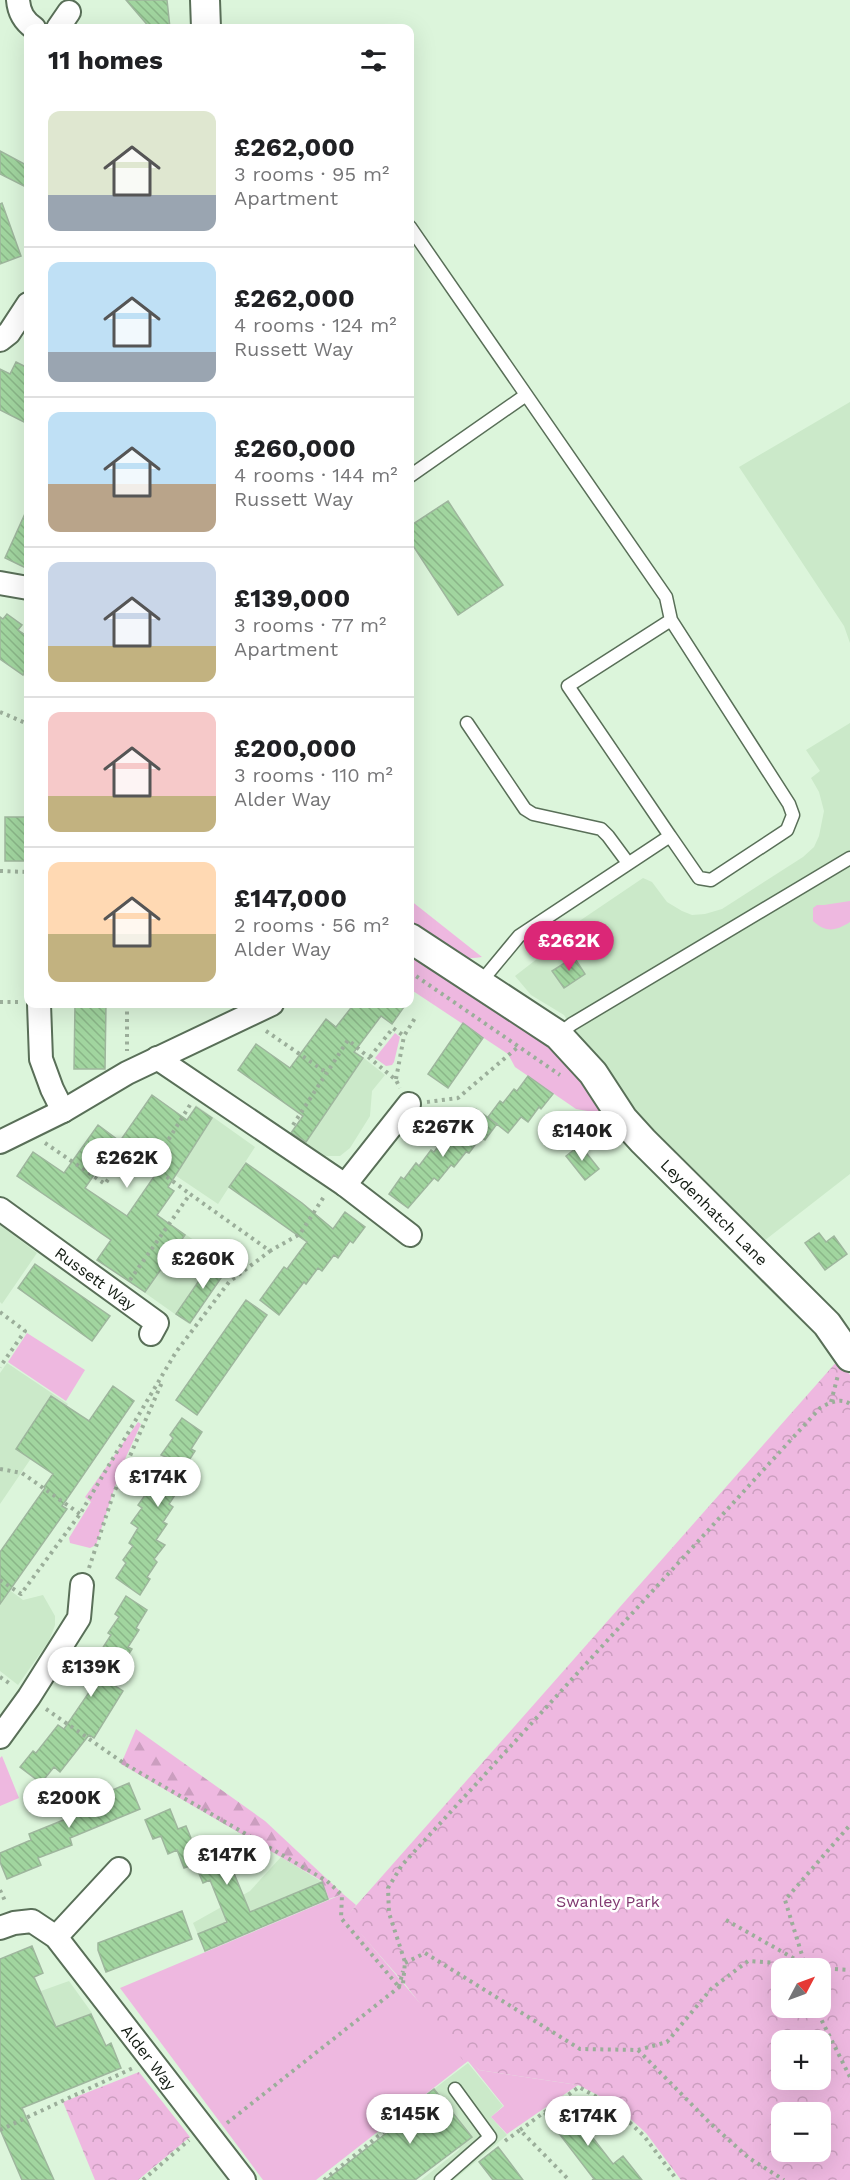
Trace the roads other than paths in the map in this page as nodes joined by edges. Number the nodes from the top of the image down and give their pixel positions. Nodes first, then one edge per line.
1 (205, 0) edge
2 (12, 5) edge
3 (28, 24) edge
4 (206, 24) edge
5 (414, 233) edge
6 (24, 310) edge
7 (0, 340) edge
8 (526, 395) junction
9 (414, 473) edge
10 (0, 583) edge
11 (24, 587) edge
12 (671, 620) junction
13 (467, 723) dead end
14 (670, 836) junction
15 (850, 858) edge
16 (628, 863) junction
17 (414, 941) edge
18 (480, 983) junction
19 (39, 1008) edge
20 (264, 1008) edge
21 (558, 1035) junction
22 (158, 1058) junction
23 (409, 1104) road end
24 (63, 1111) junction
25 (0, 1142) edge
26 (340, 1182) junction
27 (0, 1209) edge
28 (410, 1235) dead end
29 (151, 1334) road end
30 (850, 1357) edge
31 (82, 1585) road end
32 (0, 1737) edge
33 (119, 1869) dead end
34 (0, 1928) edge
35 (56, 1937) junction
36 (455, 2089) dead end
37 (244, 2180) edge
38 (441, 2180) edge

1 - 4 street
2 - 3 street
5 - 8 lane
6 - 7 street
8 - 9 lane
8 - 12 lane
10 - 11 street
12 - 14 lane
12 - 14 lane
13 - 16 lane
14 - 16 lane
15 - 21 lane
16 - 18 lane
17 - 18 street, Leydenhatch Lane
18 - 21 street, Leydenhatch Lane
19 - 24 street
20 - 22 street
21 - 30 street, Leydenhatch Lane
22 - 24 street
22 - 26 street
23 - 26 street
24 - 25 street
26 - 28 street
27 - 29 street, Russett Way
31 - 32 street
33 - 35 street
34 - 35 street, Alder Way
35 - 37 street, Alder Way
36 - 38 lane

